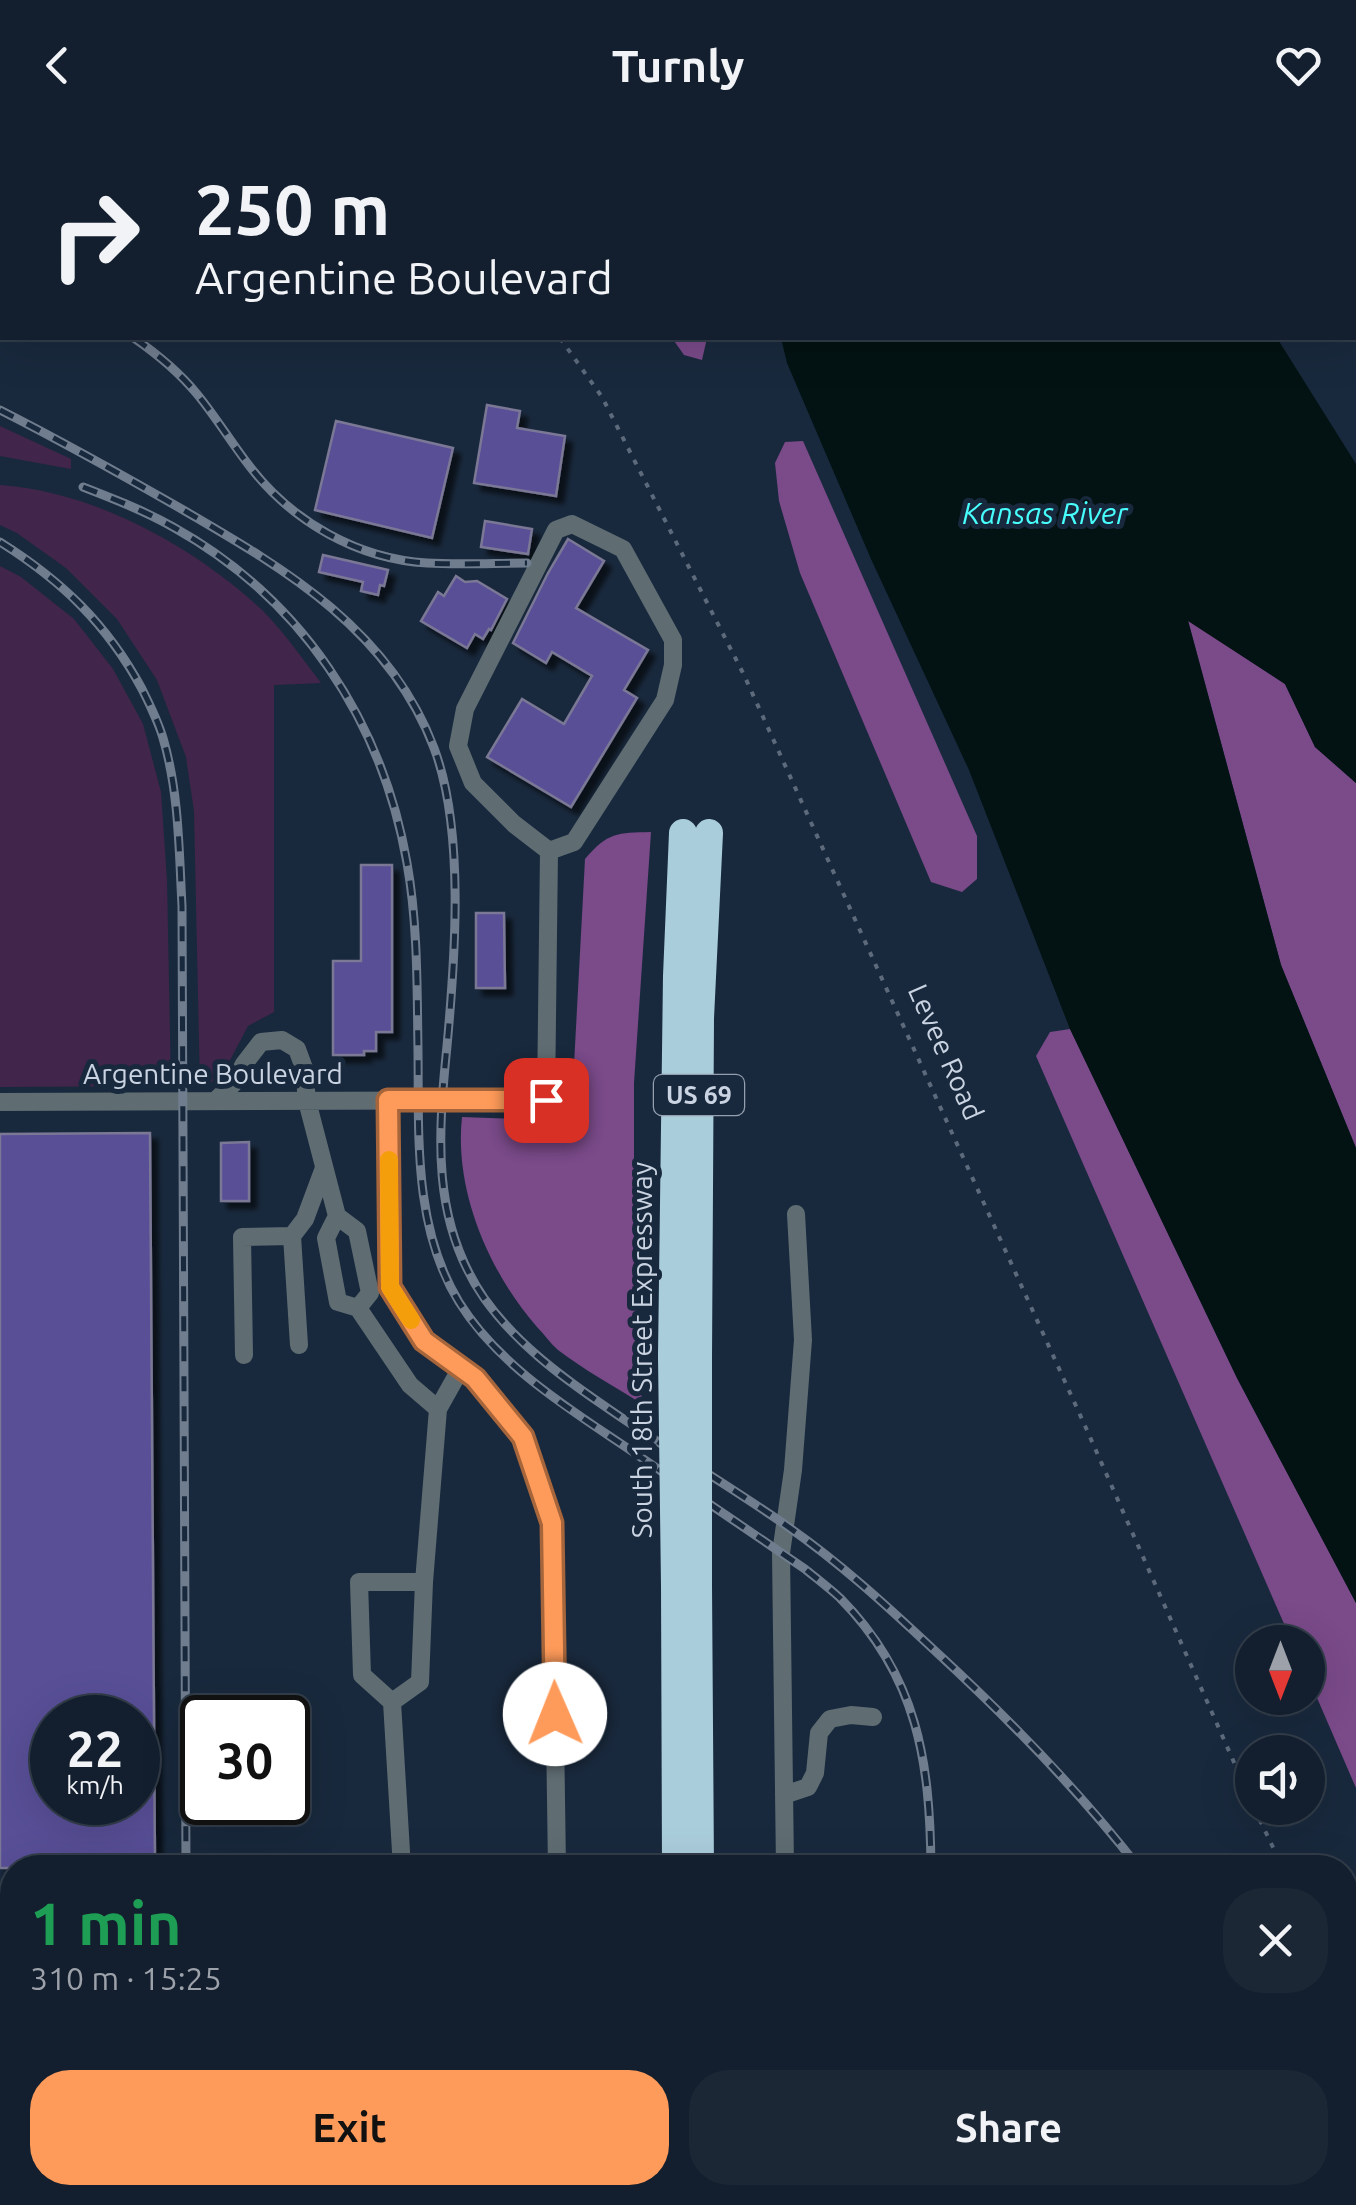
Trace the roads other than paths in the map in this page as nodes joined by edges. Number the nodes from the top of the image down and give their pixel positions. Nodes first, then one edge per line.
1 (696, 833) dead end
2 (549, 850) junction
3 (307, 1100) junction
4 (388, 1100) junction
5 (215, 1101) junction
6 (0, 1102) edge
7 (324, 1168) junction
8 (796, 1214) dead end
9 (336, 1216) junction
10 (292, 1236) junction
11 (358, 1308) junction
12 (299, 1346) dead end
13 (244, 1355) dead end
14 (461, 1368) junction
15 (438, 1409) junction
16 (424, 1582) junction
17 (686, 1586) junction
18 (392, 1702) junction
19 (872, 1717) dead end
20 (784, 1794) junction
21 (401, 1855) edge
22 (557, 1855) edge
23 (676, 1855) edge
24 (699, 1855) edge
25 (785, 1855) edge

1 - 17 highway, South 18th Street Expressway / US 69, bridge
2 - 2 street
2 - 4 street, Argentine Boulevard
3 - 4 street, Argentine Boulevard
3 - 5 street, Argentine Boulevard
3 - 5 street
3 - 7 street
4 - 14 street
5 - 6 street, Argentine Boulevard
7 - 9 street
7 - 10 street
8 - 20 street
9 - 11 street
9 - 11 street
10 - 12 street
10 - 13 street
11 - 15 street
14 - 15 street
14 - 22 street
15 - 16 street
16 - 18 street
16 - 18 street
17 - 23 highway, South 18th Street Expressway / US 69
17 - 24 highway, South 18th Street Expressway / US 69
18 - 21 street
19 - 20 street
20 - 25 street

